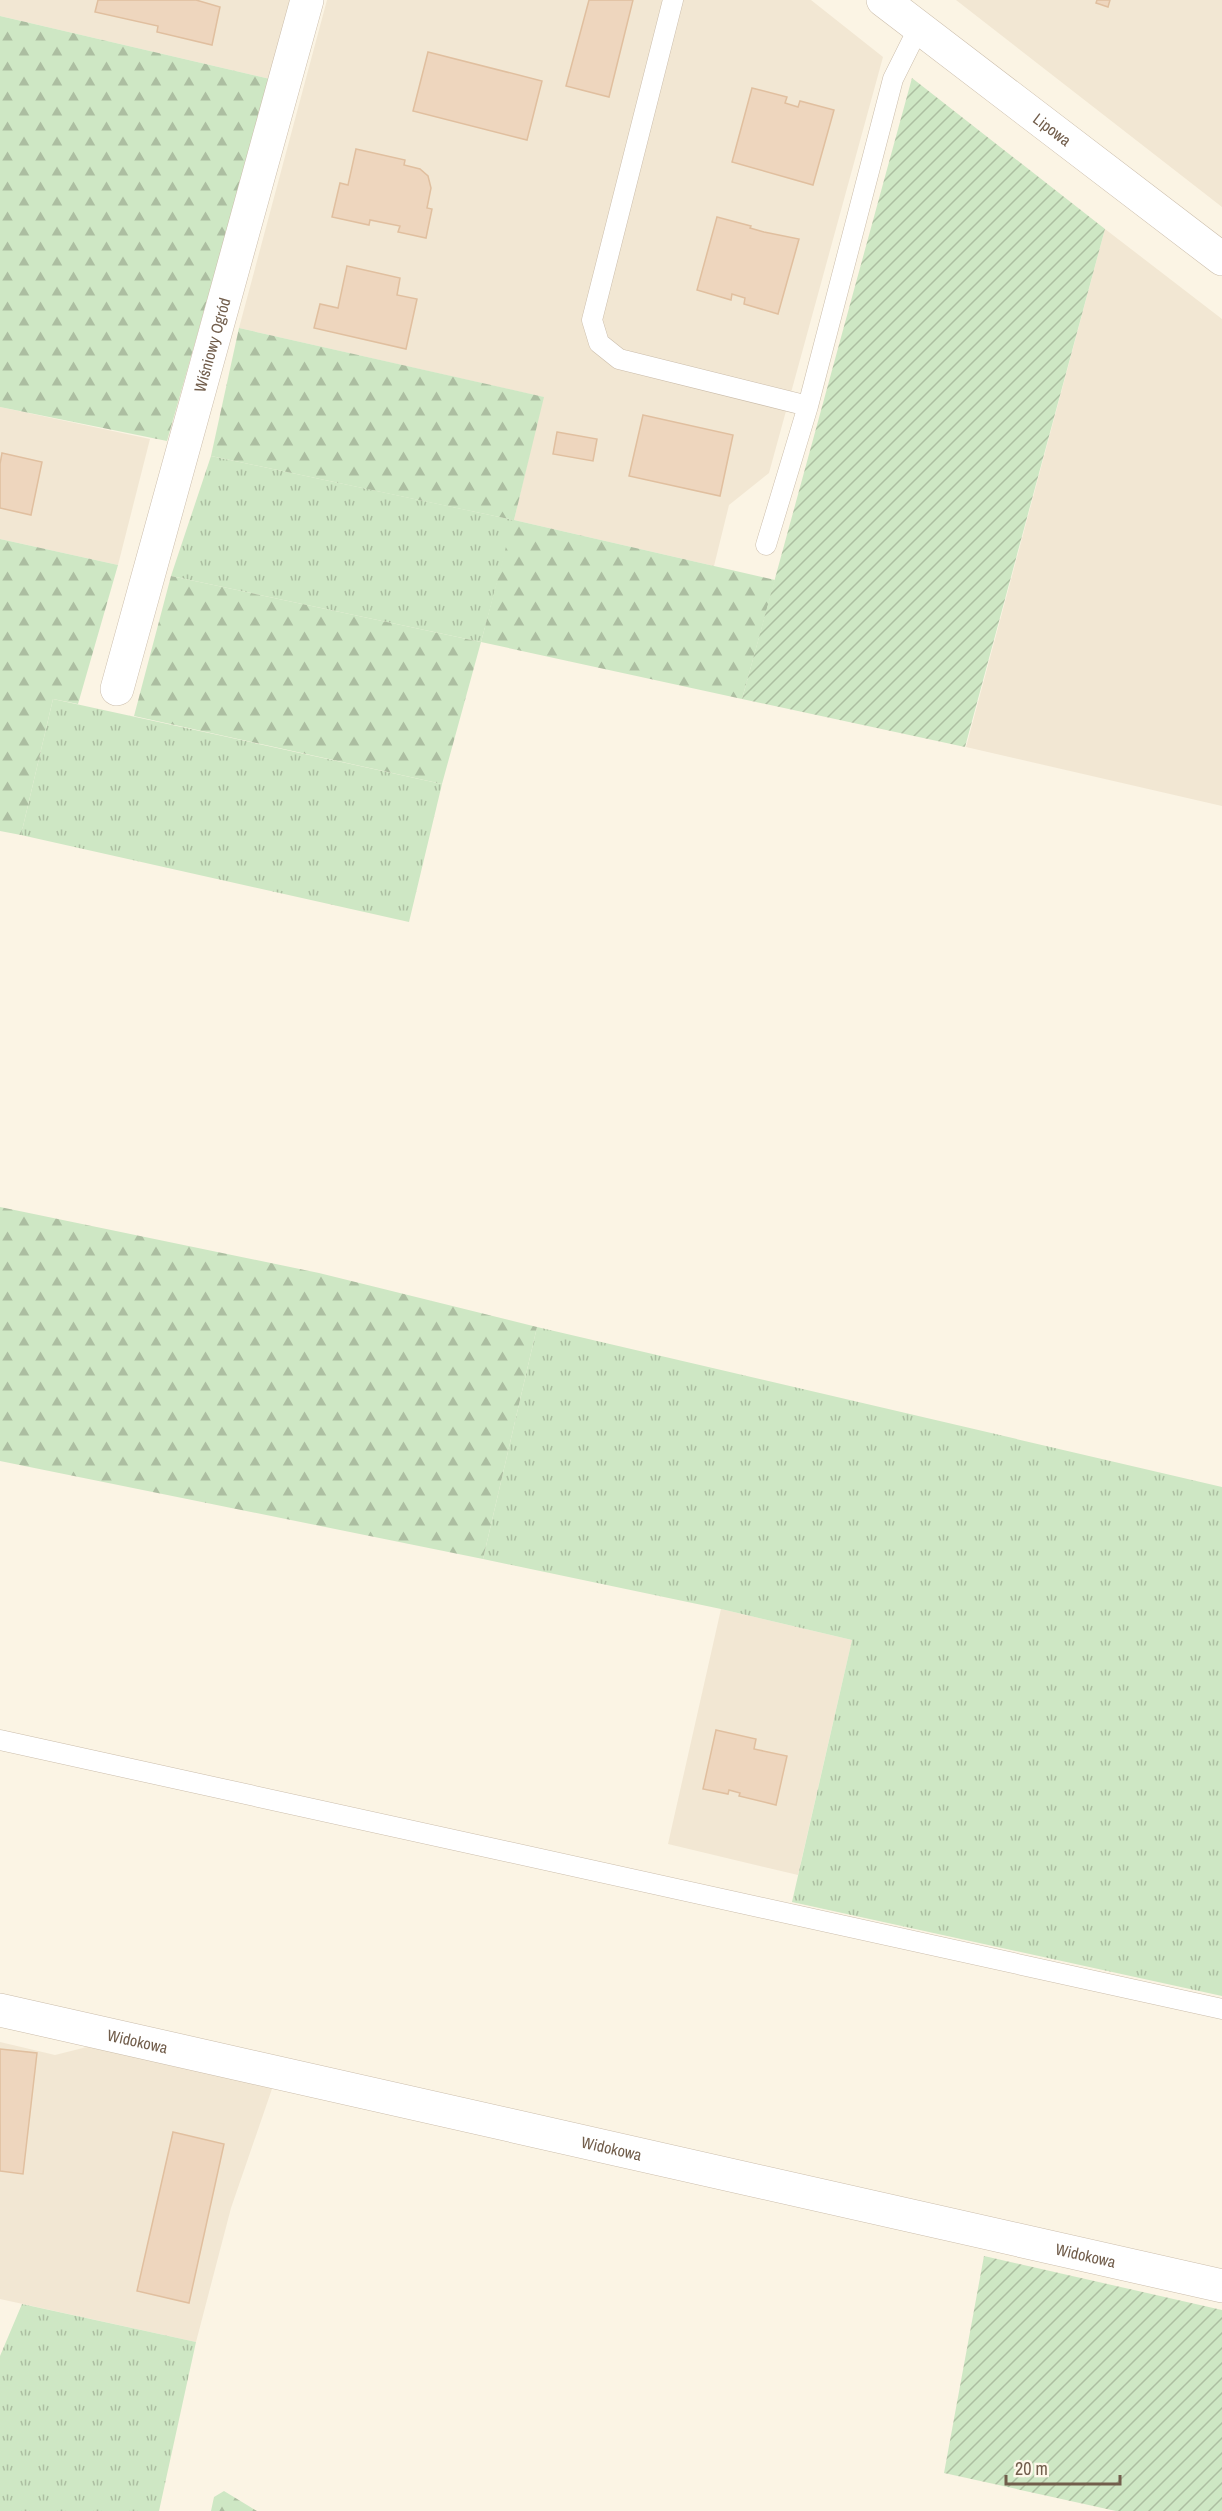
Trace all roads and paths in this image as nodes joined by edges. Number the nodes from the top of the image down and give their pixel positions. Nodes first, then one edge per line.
1 (307, 0) edge
2 (673, 0) edge
3 (883, 0) edge
4 (919, 27) junction
5 (1222, 259) edge
6 (808, 406) junction
7 (766, 545) dead end
8 (117, 689) dead end
9 (0, 1740) edge
10 (1222, 2009) edge
11 (0, 2010) edge
12 (1222, 2286) edge

1 - 8 street, Wiśniowy Ogród
2 - 6 lane
3 - 4 street, Lipowa
4 - 5 street, Lipowa
4 - 6 lane
6 - 7 lane
9 - 10 lane
11 - 12 street, Widokowa

